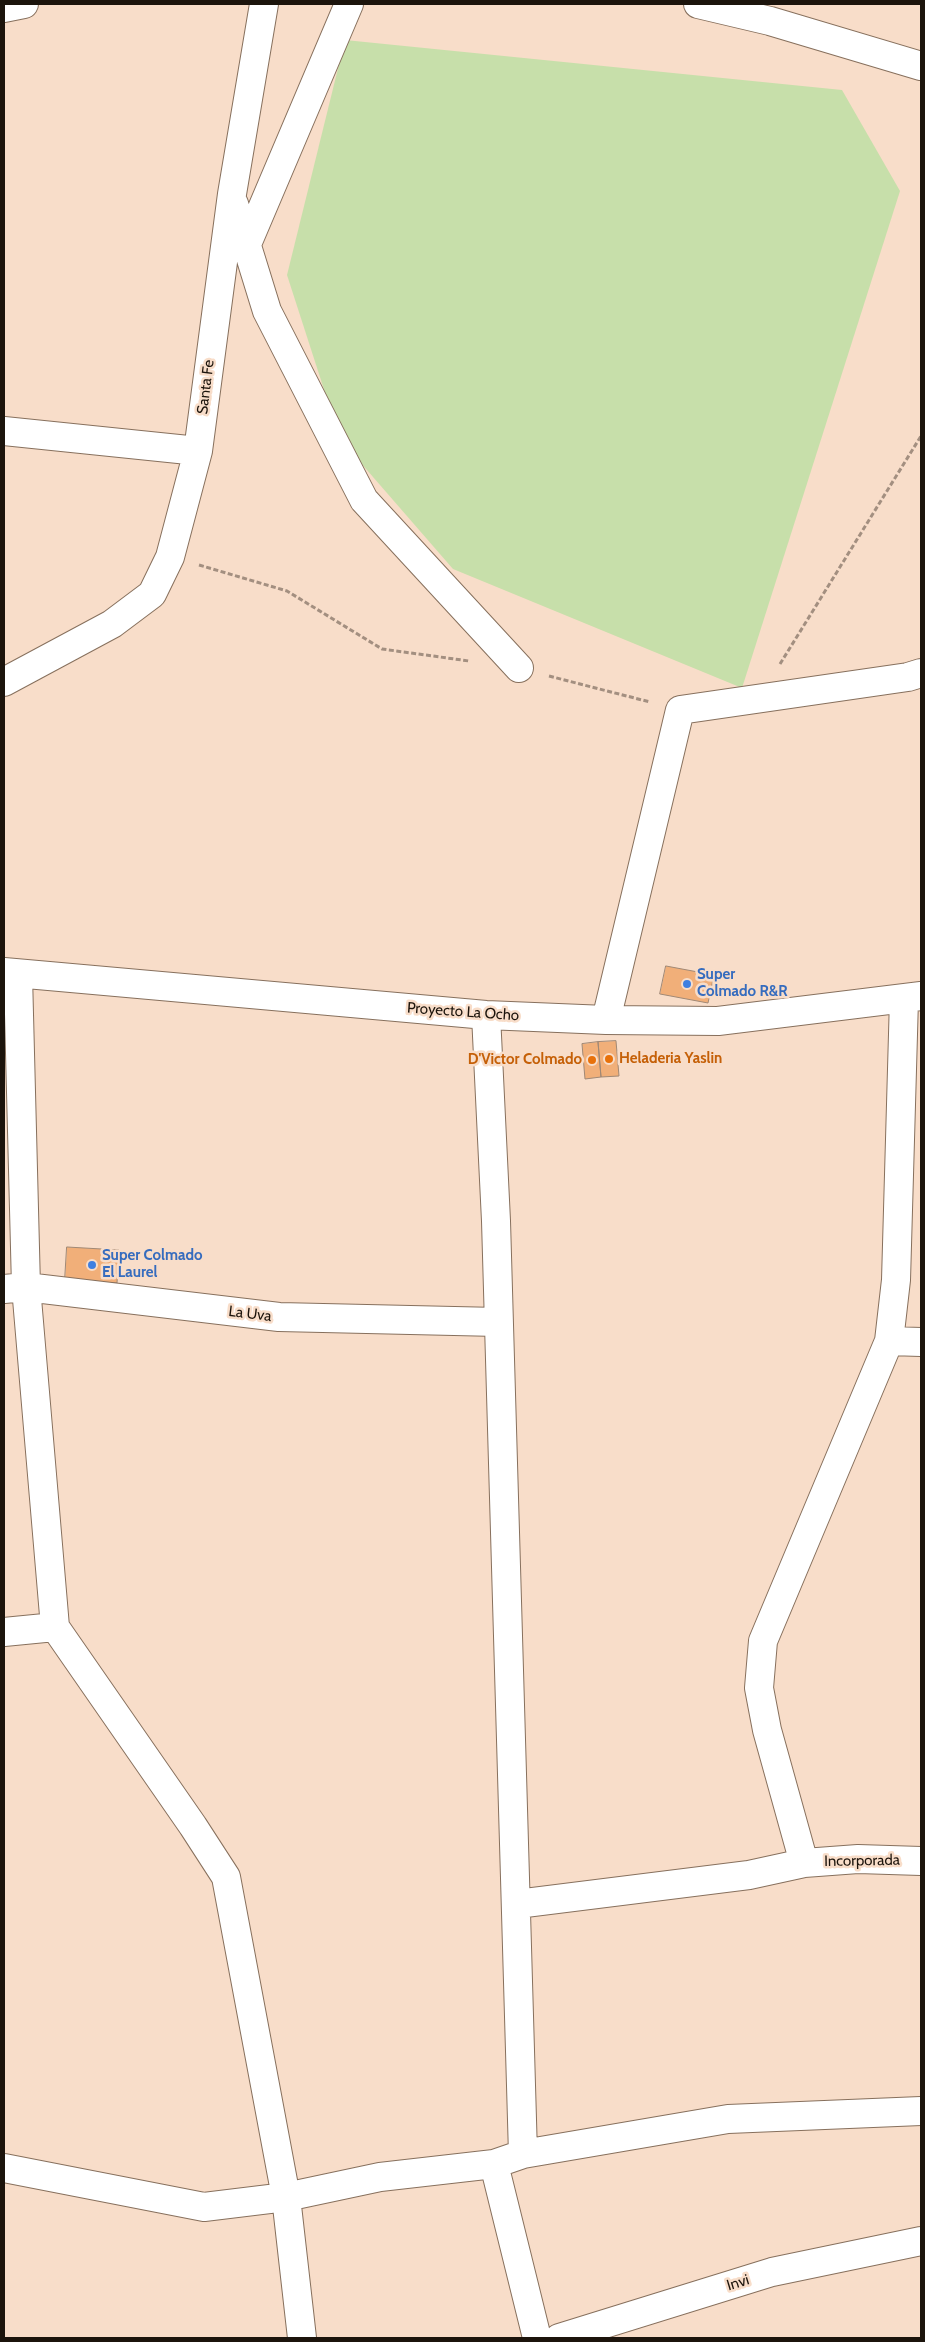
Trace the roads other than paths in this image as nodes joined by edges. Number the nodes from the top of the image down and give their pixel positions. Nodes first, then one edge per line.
1 (24, 4) edge
2 (264, 4) edge
3 (349, 4) edge
4 (698, 4) edge
5 (4, 8) edge
6 (921, 66) edge
7 (232, 194) junction
8 (247, 244) junction
9 (4, 431) edge
10 (198, 451) junction
11 (519, 668) road end
12 (921, 672) edge
13 (4, 682) edge
14 (11, 974) edge
15 (913, 997) edge
16 (486, 1015) junction
17 (606, 1020) junction
18 (15, 1288) edge
19 (498, 1322) junction
20 (889, 1341) junction
21 (921, 1342) edge
22 (55, 1627) junction
23 (4, 1632) edge
24 (921, 1861) edge
25 (804, 1863) junction
26 (516, 1904) junction
27 (921, 2111) edge
28 (523, 2154) junction
29 (494, 2164) junction
30 (4, 2168) edge
31 (286, 2197) junction
32 (921, 2241) edge
33 (302, 2338) edge
34 (537, 2338) edge
35 (559, 2338) edge

1 - 5 street
2 - 7 street, Santa Fe
3 - 8 street
4 - 6 street
7 - 8 street
7 - 10 street, Santa Fe
8 - 11 street
9 - 10 street
10 - 13 street, Santa Fe
12 - 17 street
14 - 16 street, Proyecto La Ocho
14 - 18 street
15 - 17 street, Proyecto La Ocho
15 - 20 street
16 - 17 street, Proyecto La Ocho
16 - 19 street
18 - 19 street, La Uva
18 - 22 street
19 - 26 street
20 - 21 street
20 - 25 street
22 - 23 street
22 - 31 street
24 - 25 street, Incorporada
25 - 26 street, Incorporada
26 - 28 street
27 - 28 street
28 - 29 street
29 - 31 street
29 - 34 street
30 - 31 street
31 - 33 street
32 - 35 street, Invi

